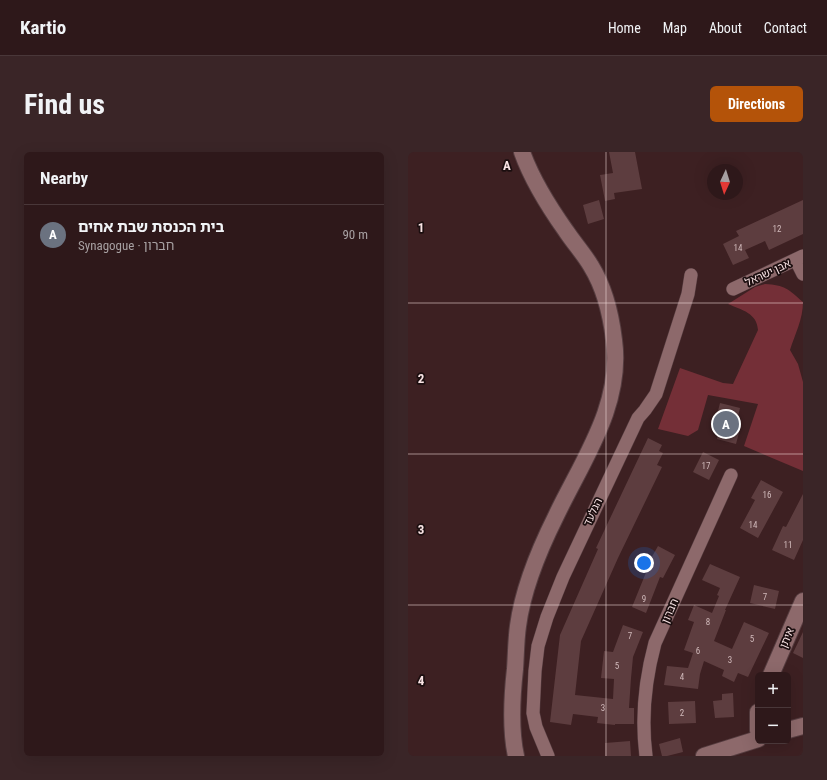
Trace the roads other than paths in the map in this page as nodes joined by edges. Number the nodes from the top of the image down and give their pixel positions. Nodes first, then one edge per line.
1 (522, 152) edge
2 (800, 258) edge
3 (803, 274) edge
4 (691, 275) dead end
5 (733, 289) dead end
6 (731, 475) dead end
7 (803, 600) edge
8 (772, 672) edge
9 (803, 726) edge
10 (791, 729) edge
11 (755, 740) edge
12 (516, 756) edge
13 (548, 756) edge
14 (646, 756) edge
15 (704, 756) edge

1 - 12 street
2 - 3 street
2 - 5 street, אבן ישראל
4 - 13 street, הגלעד
6 - 14 street, חברון
7 - 8 street, איתן
9 - 10 street
11 - 15 street

